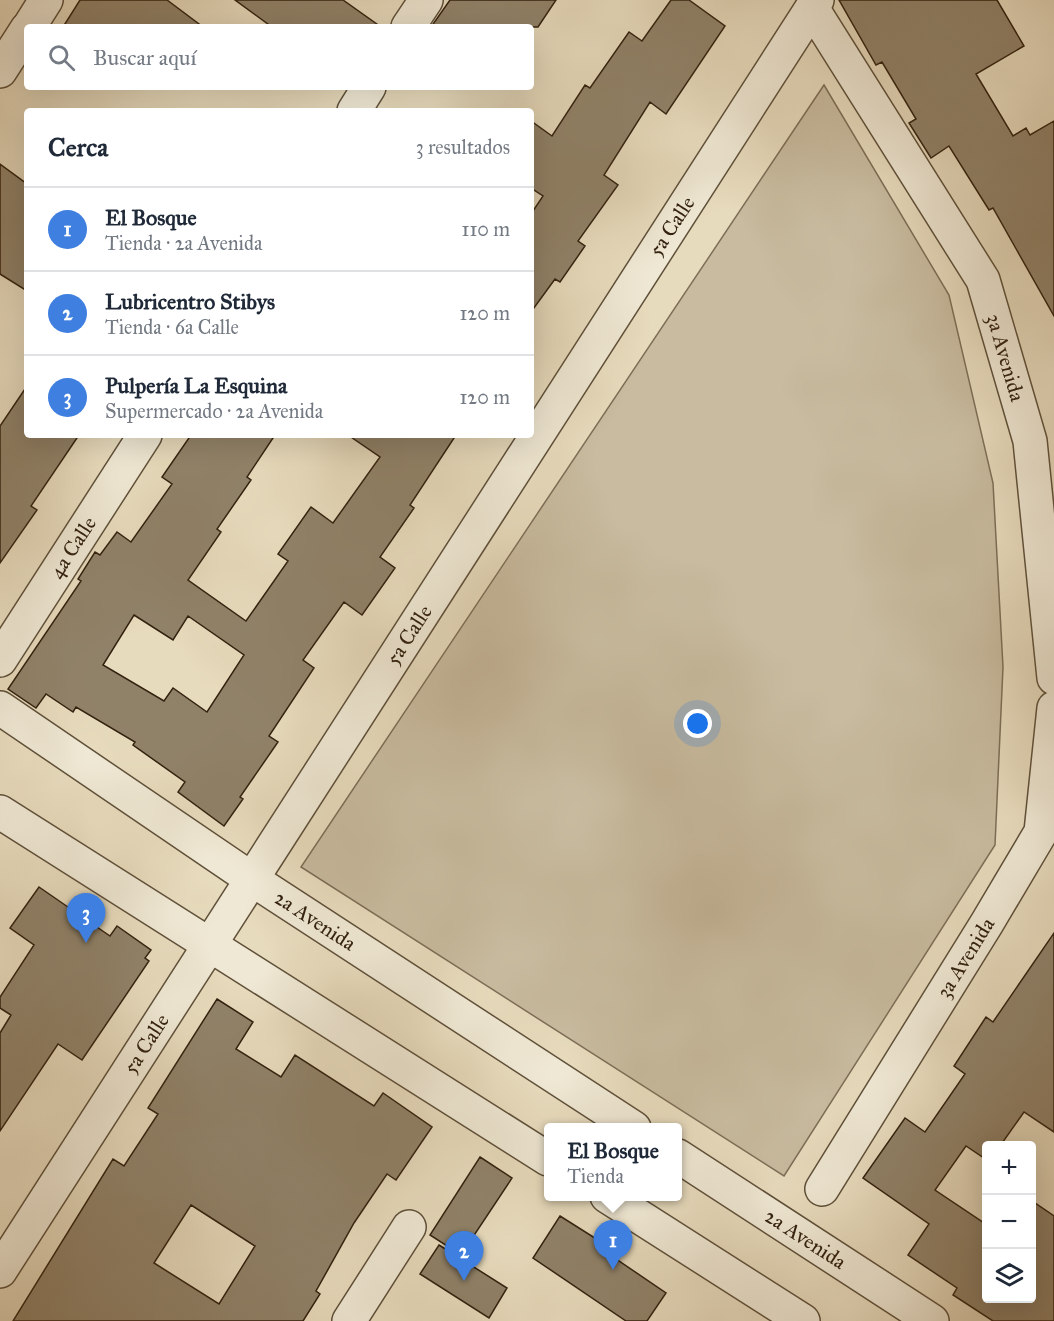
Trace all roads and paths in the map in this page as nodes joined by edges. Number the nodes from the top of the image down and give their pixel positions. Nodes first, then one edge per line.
1 (46, 0) edge
2 (426, 0) edge
3 (815, 4) edge
4 (31, 24) edge
5 (410, 24) edge
6 (24, 34) edge
7 (0, 71) edge
8 (367, 90) edge
9 (356, 108) edge
10 (143, 438) edge
11 (0, 660) edge
12 (1054, 678) edge
13 (0, 708) edge
14 (1054, 708) edge
15 (0, 812) edge
16 (253, 880) junction
17 (210, 947) junction
18 (626, 1123) edge
19 (544, 1156) edge
20 (682, 1159) edge
21 (822, 1189) dead end
22 (613, 1201) edge
23 (409, 1227) dead end
24 (0, 1271) edge
25 (349, 1321) edge
26 (803, 1321) edge
27 (932, 1321) edge

1 - 4 street
2 - 5 street
3 - 12 street, 3a Avenida
3 - 16 street, 5a Calle
6 - 7 street
8 - 9 street
10 - 11 street, 4a Calle
13 - 16 street, 2a Avenida
14 - 21 street, 3a Avenida
15 - 17 street
16 - 17 street, 5a Calle
16 - 18 street, 2a Avenida
17 - 19 street
17 - 24 street, 5a Calle
20 - 27 street, 2a Avenida
22 - 26 street
23 - 25 street

